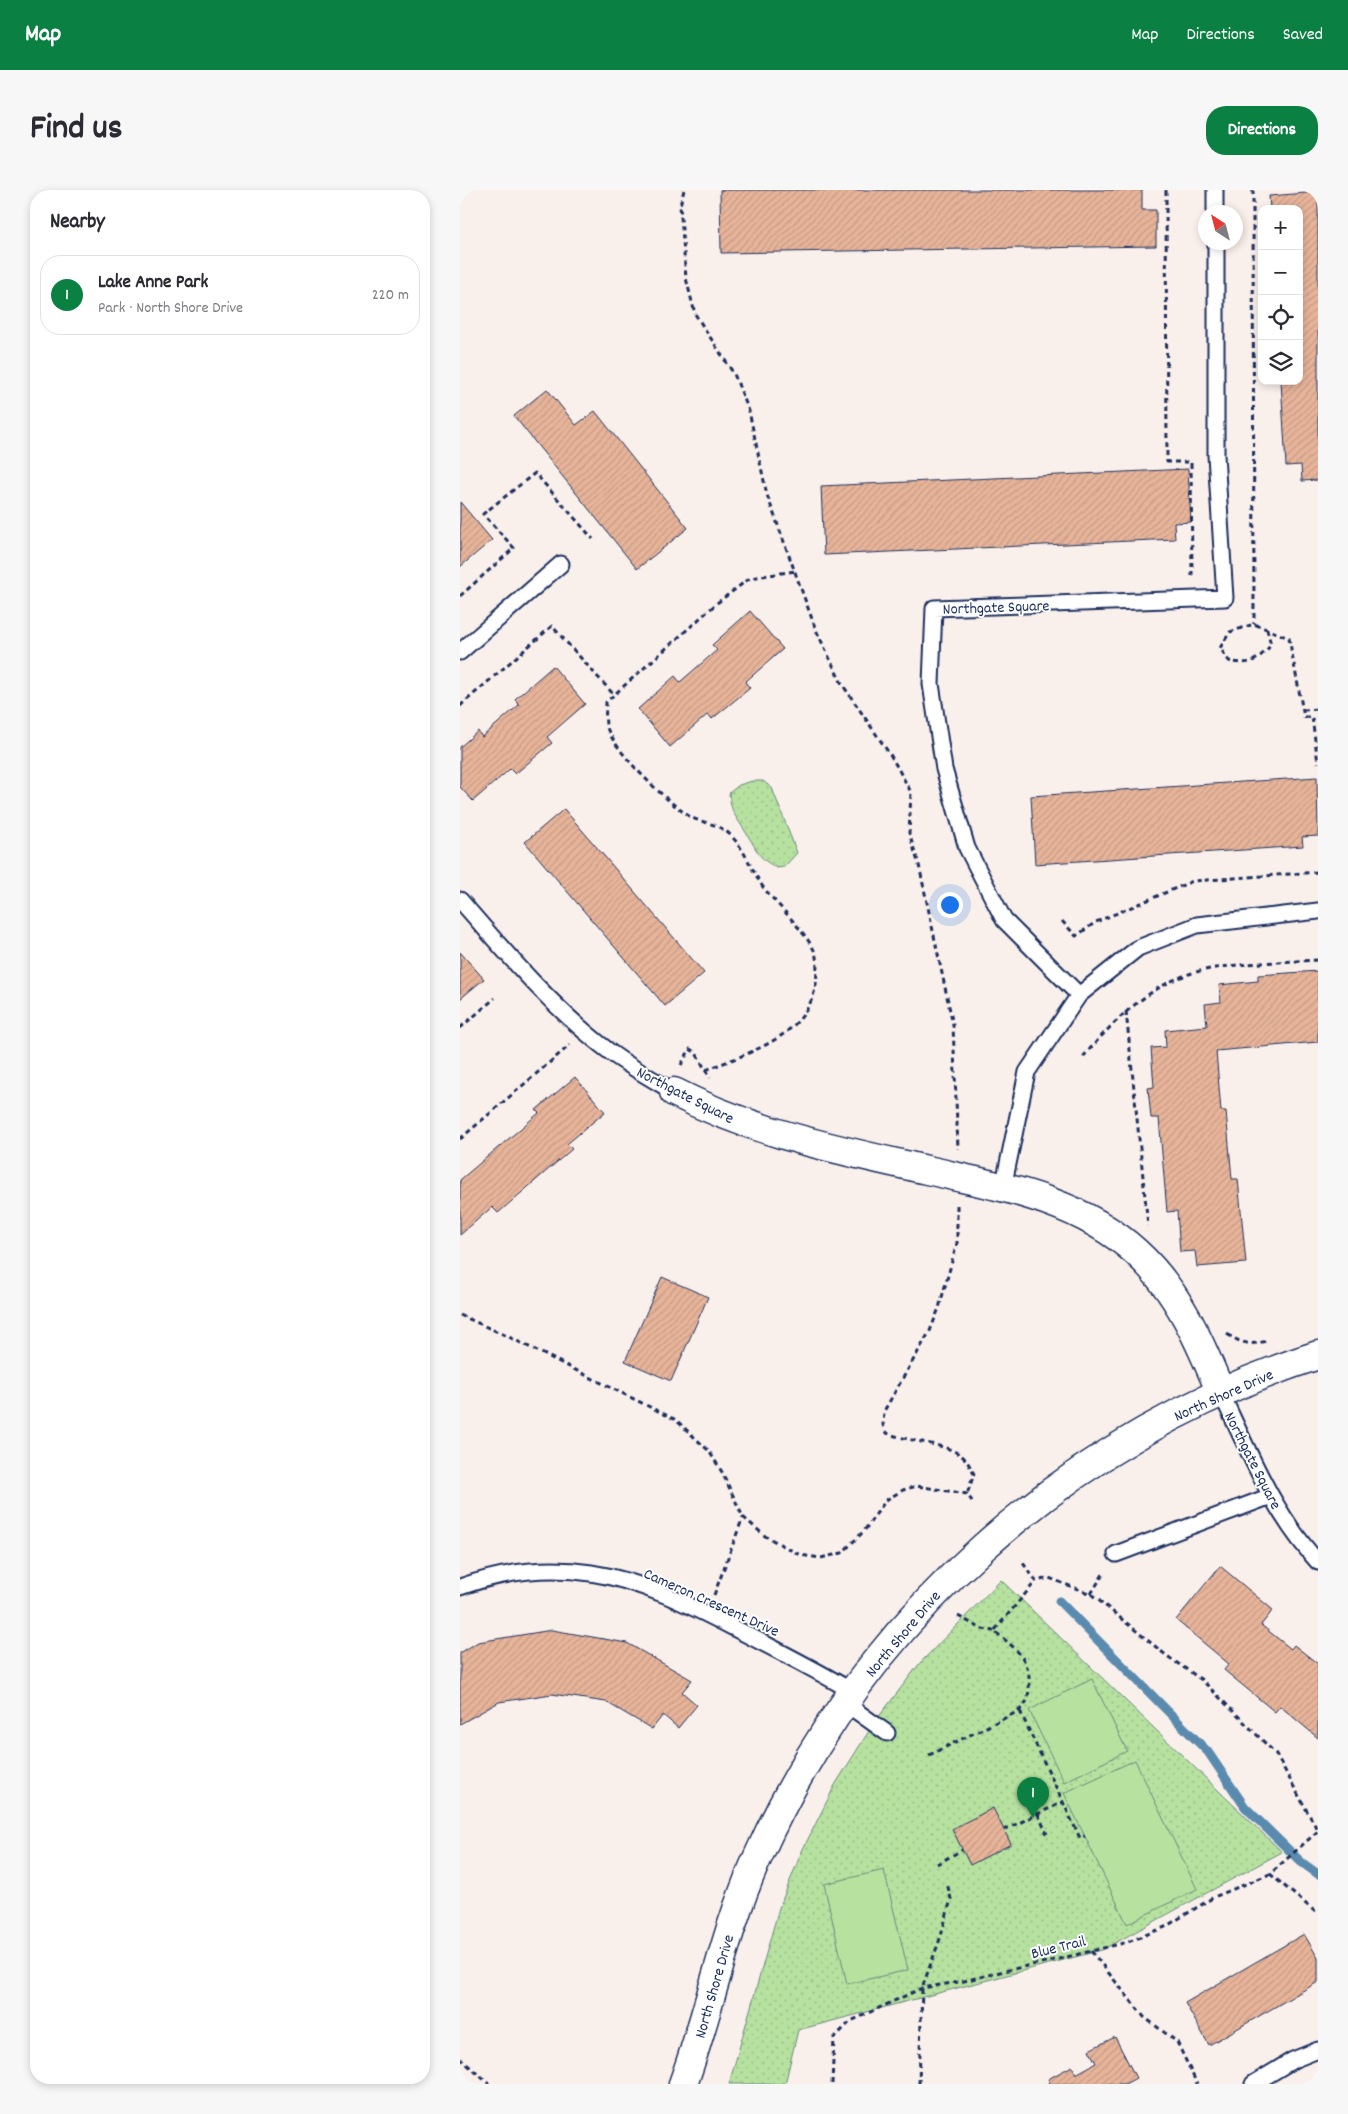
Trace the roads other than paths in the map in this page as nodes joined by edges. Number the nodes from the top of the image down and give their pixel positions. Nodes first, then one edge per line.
1 (1215, 190) edge
2 (1215, 205) edge
3 (1216, 250) edge
4 (561, 564) dead end
5 (460, 652) edge
6 (460, 900) edge
7 (1318, 912) edge
8 (1079, 995) junction
9 (676, 1082) joint
10 (1003, 1188) junction
11 (1318, 1355) edge
12 (1222, 1393) junction
13 (1271, 1496) junction
14 (1116, 1554) dead end
15 (1318, 1562) edge
16 (460, 1587) edge
17 (849, 1697) junction
18 (887, 1733) dead end
19 (1318, 2050) edge
20 (683, 2084) edge
21 (1253, 2084) edge

1 - 2 lane
3 - 8 lane, Northgate Square
4 - 5 lane
6 - 9 lane, Northgate Square
7 - 8 lane
8 - 10 lane
9 - 10 street, Northgate Square
10 - 12 street, Northgate Square
11 - 12 street, North Shore Drive
12 - 13 lane, Northgate Square
12 - 17 street, North Shore Drive
13 - 14 lane
13 - 15 lane, Northgate Square
16 - 17 lane, Cameron Crescent Drive
17 - 18 lane, Cameron Crescent Drive
17 - 20 street, North Shore Drive
19 - 21 lane

